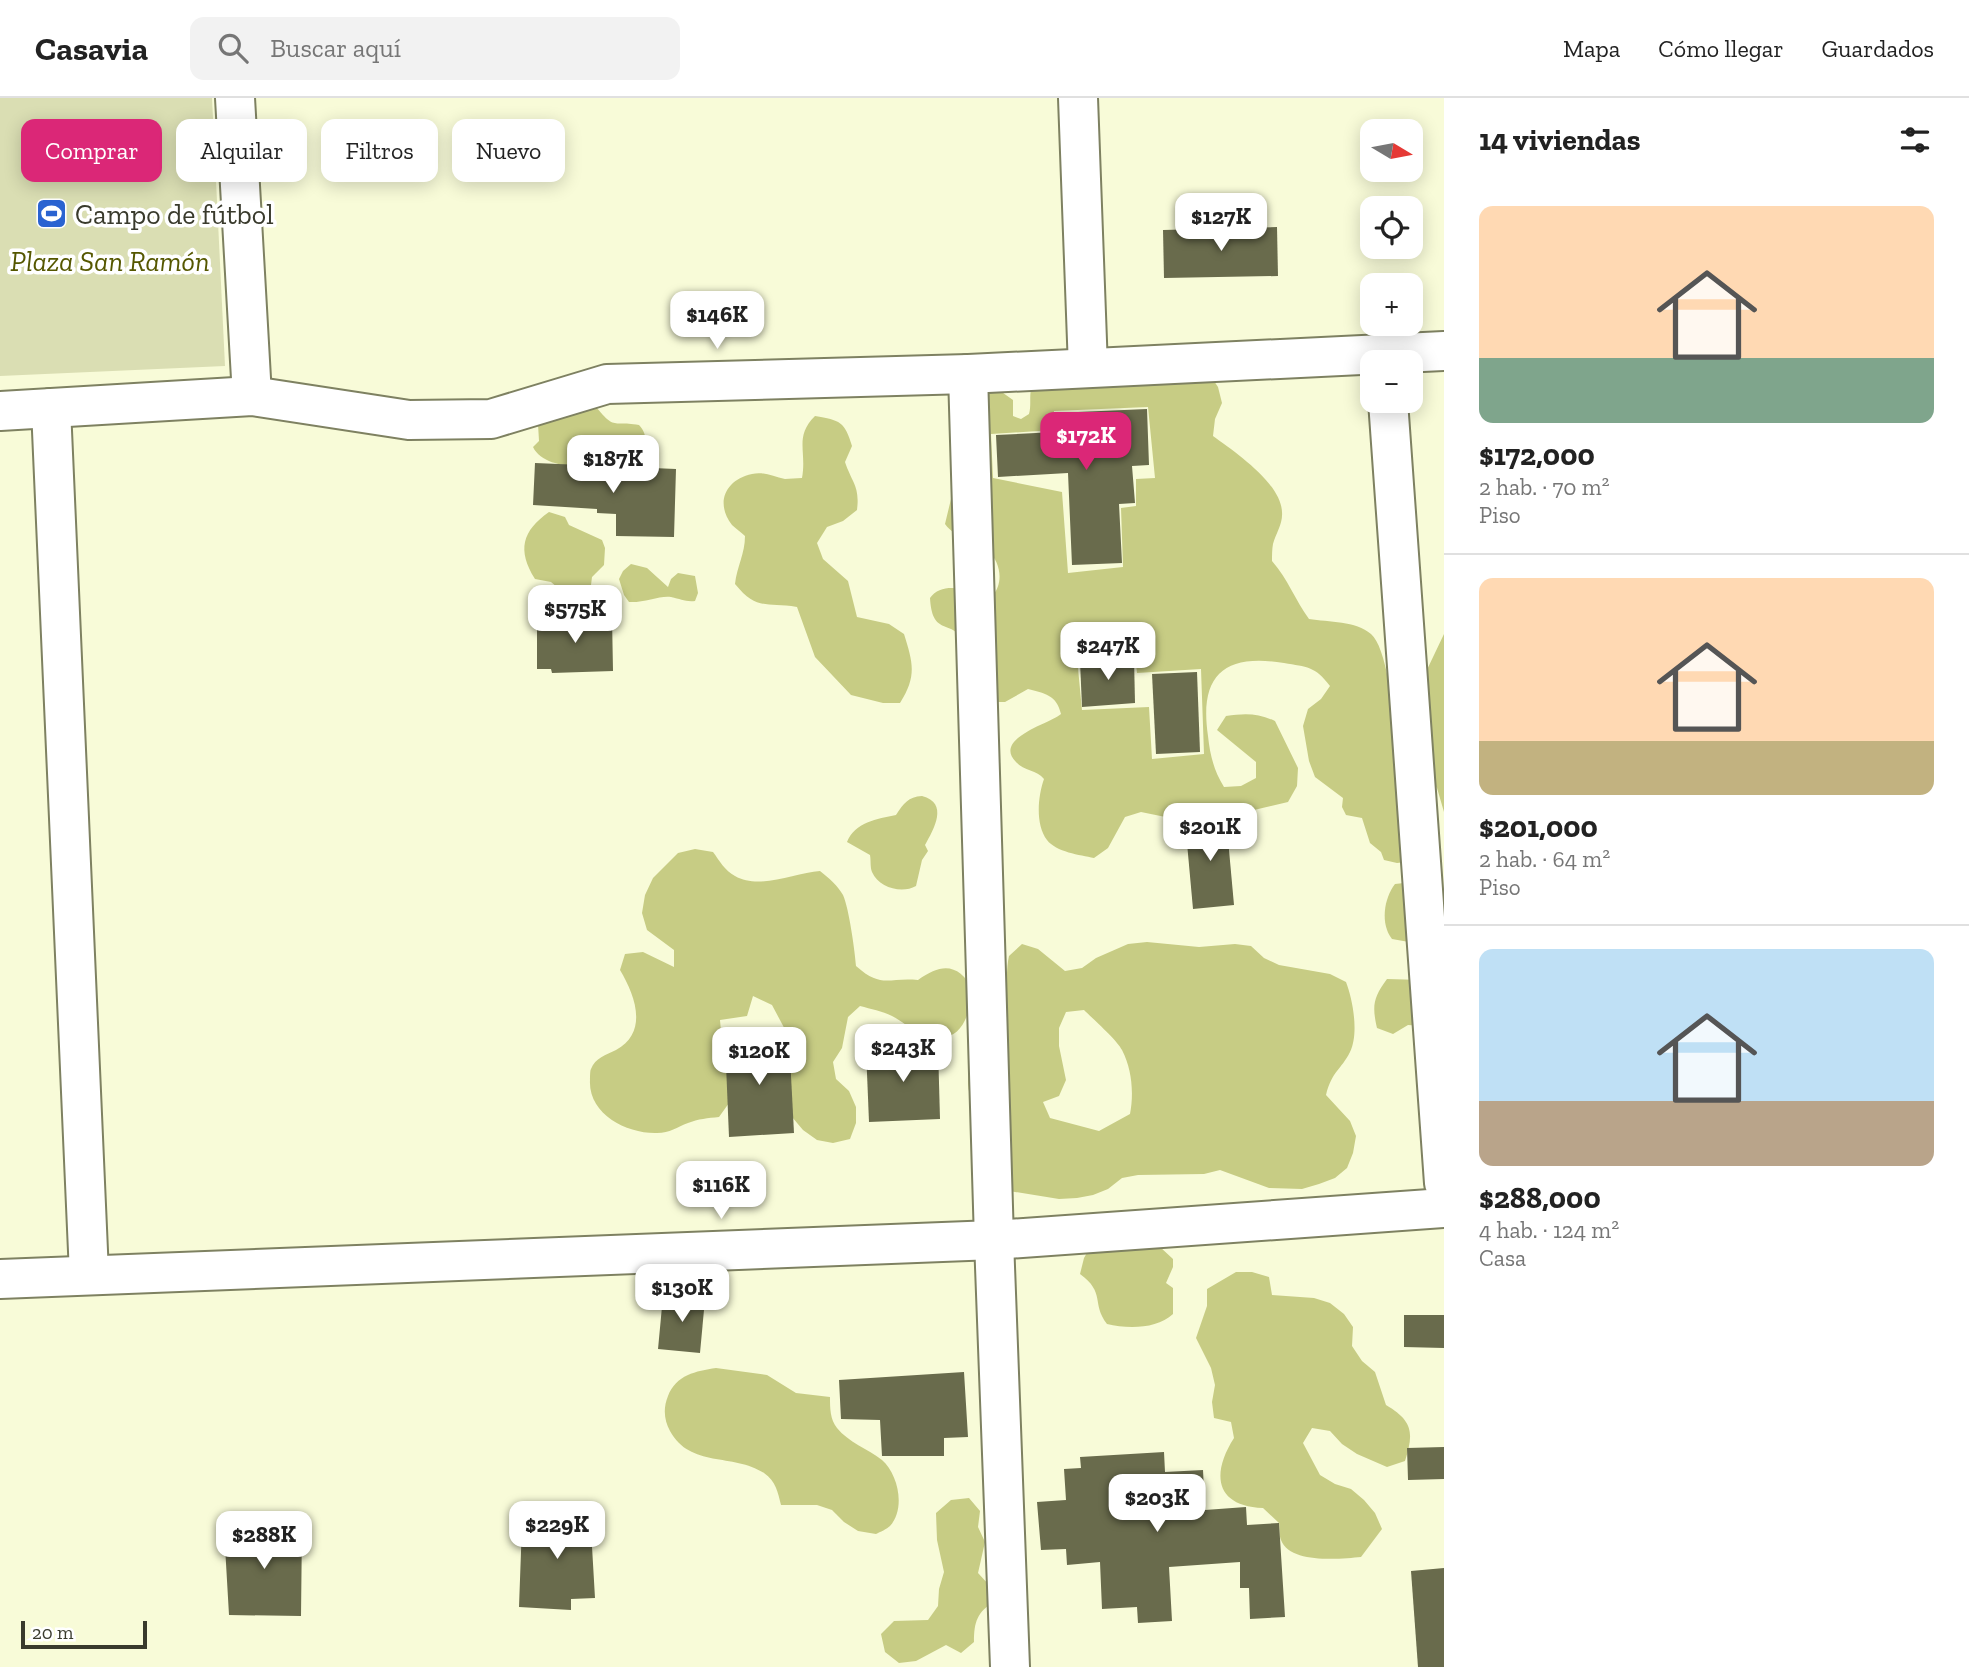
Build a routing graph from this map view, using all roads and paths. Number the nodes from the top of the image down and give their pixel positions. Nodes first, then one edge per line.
1 (235, 98) edge
2 (1078, 98) edge
3 (1444, 351) edge
4 (1423, 353) edge
5 (1360, 359) edge
6 (1088, 368) junction
7 (968, 374) junction
8 (252, 396) junction
9 (51, 408) junction
10 (0, 411) edge
11 (1389, 413) edge
12 (1444, 1183) edge
13 (1444, 1208) edge
14 (994, 1240) junction
15 (89, 1274) junction
16 (0, 1279) edge
17 (1010, 1667) edge

1 - 8 street
2 - 6 street
3 - 4 street
5 - 6 street
6 - 7 street
7 - 8 street
7 - 14 street
8 - 9 street
9 - 10 street
9 - 15 street
11 - 12 street
13 - 14 street
14 - 15 street
14 - 17 street
15 - 16 street

